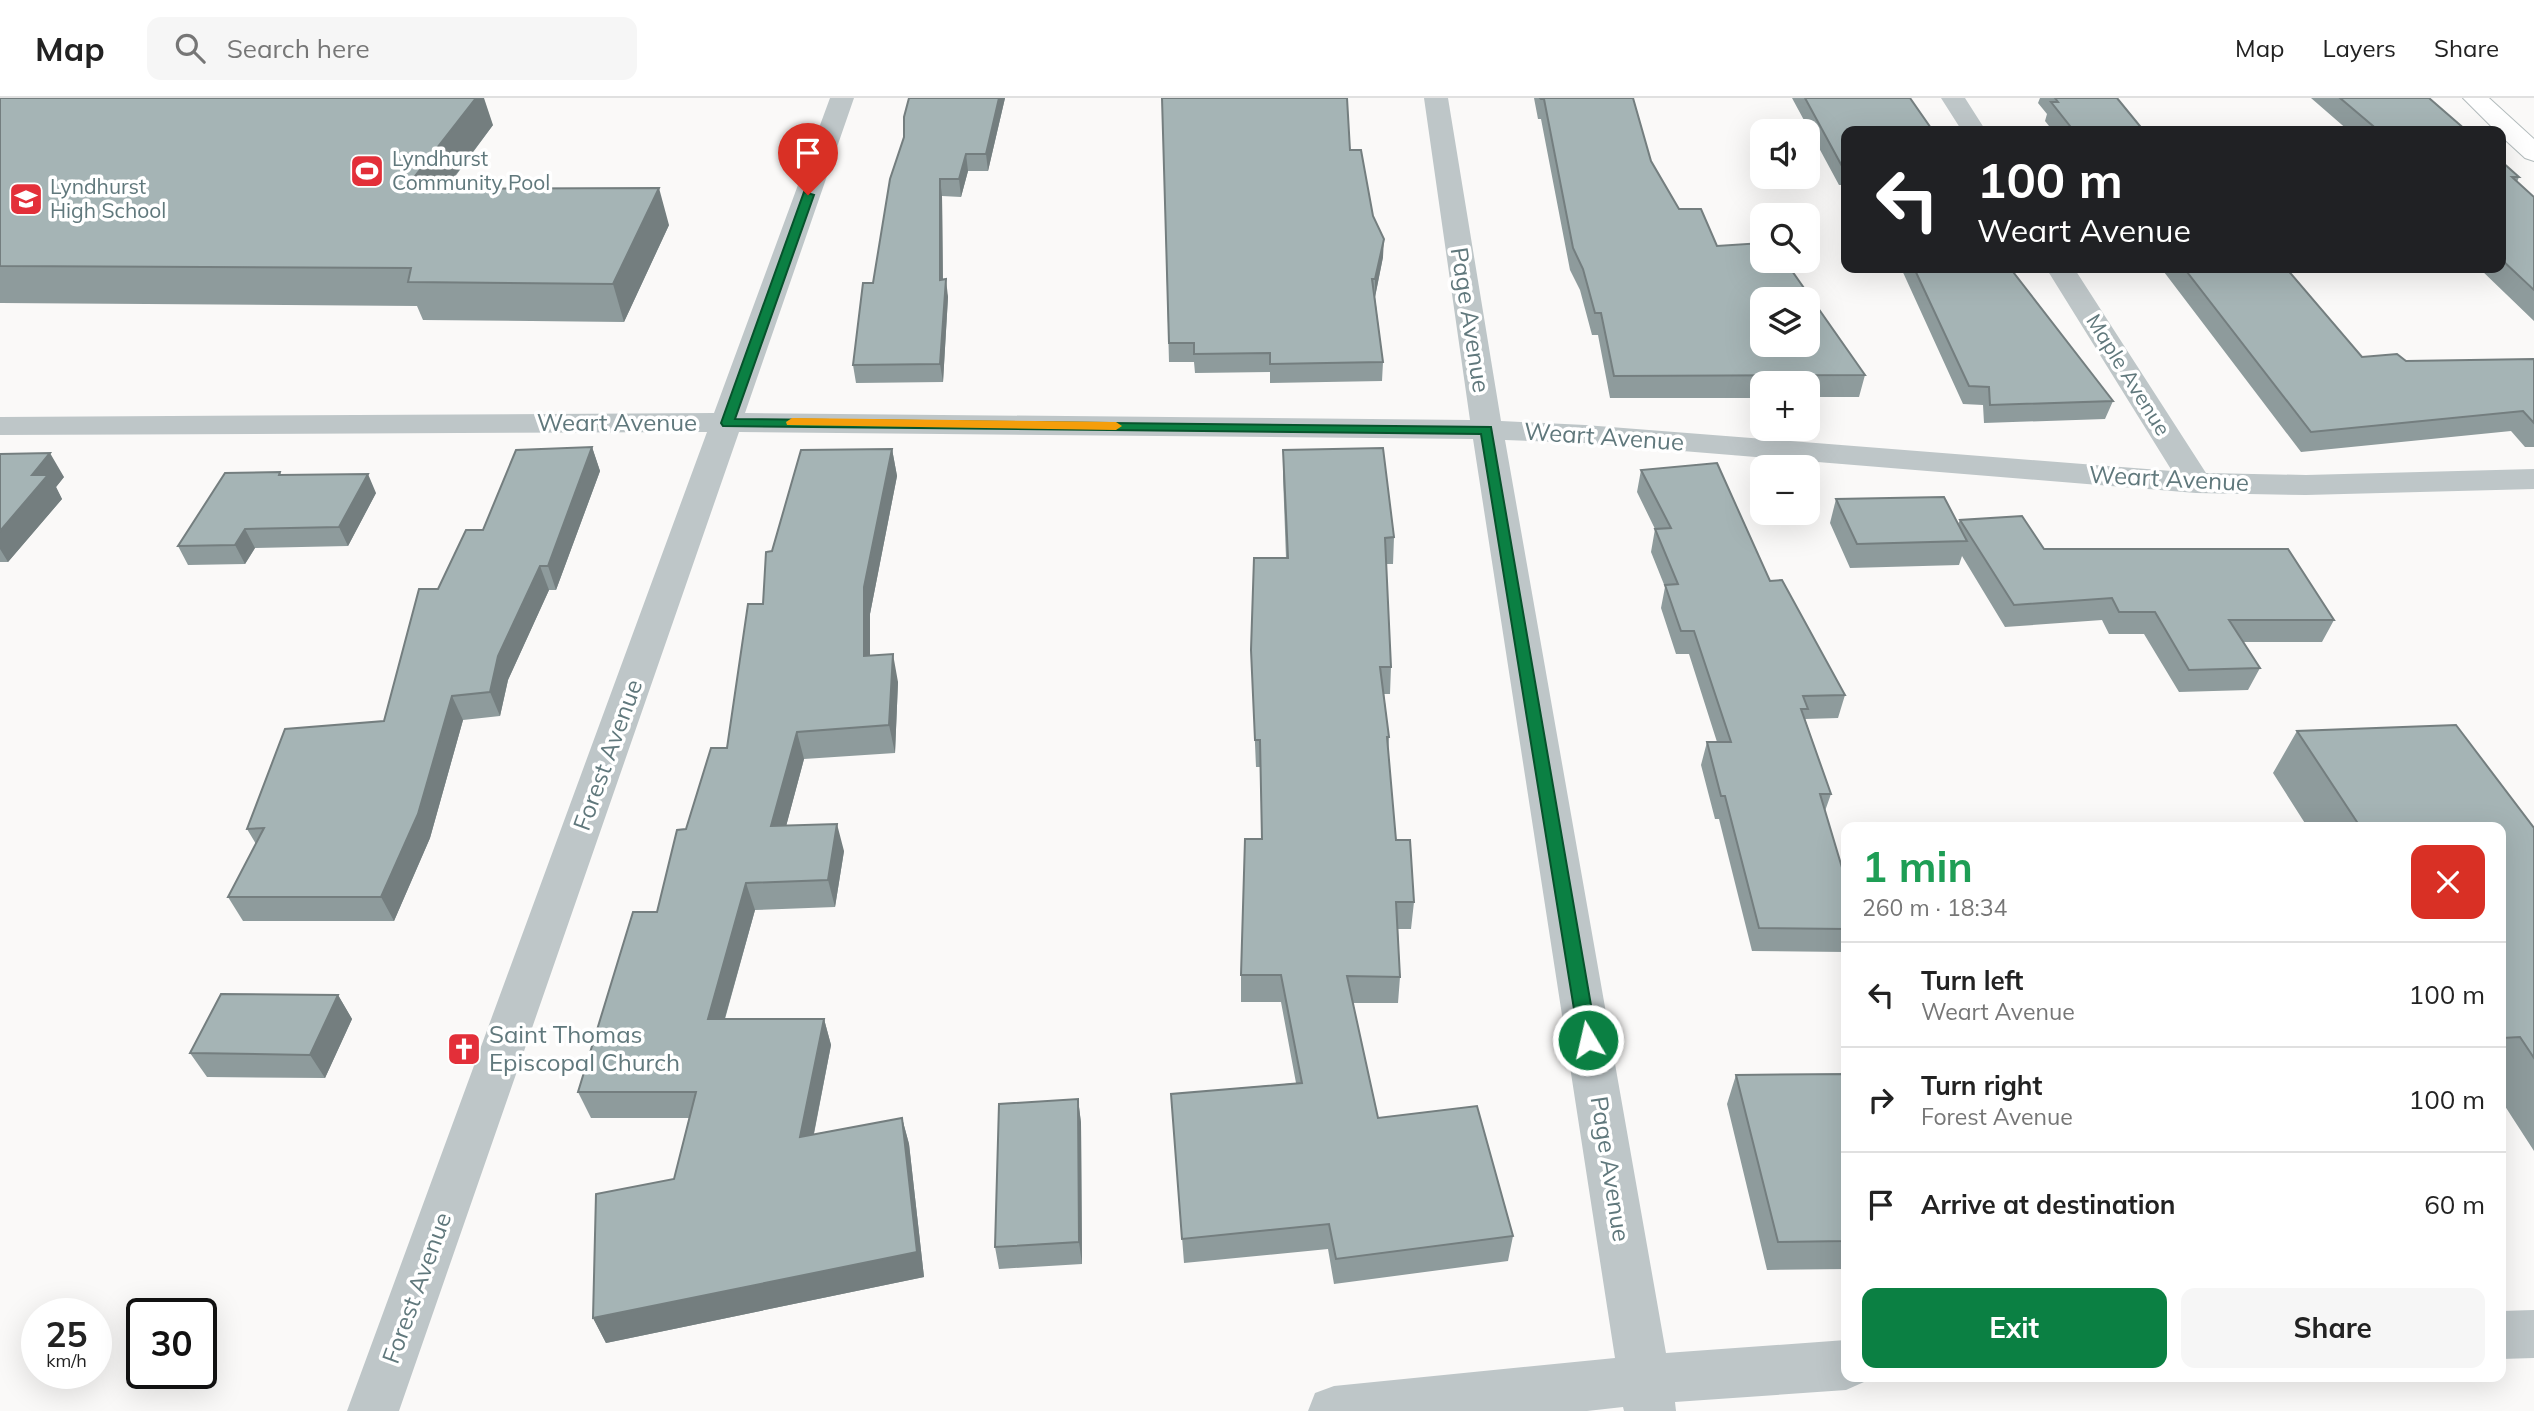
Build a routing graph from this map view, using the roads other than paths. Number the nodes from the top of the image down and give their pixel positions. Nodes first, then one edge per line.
1 (842, 98) edge
2 (1436, 98) edge
3 (1953, 98) edge
4 (2475, 98) edge
5 (1971, 126) edge
6 (2505, 126) edge
7 (2506, 127) edge
8 (2534, 153) edge
9 (2063, 273) edge
10 (727, 423) junction
11 (0, 426) edge
12 (1486, 430) junction
13 (2534, 479) edge
14 (2196, 483) junction
15 (2534, 1334) edge
16 (2506, 1335) edge
17 (1841, 1366) edge
18 (1648, 1396) edge
19 (373, 1411) edge
20 (1334, 1411) edge

1 - 10 street, Forest Avenue
2 - 12 street, Page Avenue
3 - 5 street
4 - 6 main road
7 - 8 main road
9 - 14 street, Maple Avenue
10 - 11 street, Weart Avenue
10 - 12 street, Weart Avenue
10 - 19 street, Forest Avenue
12 - 14 street, Weart Avenue
12 - 18 street, Page Avenue
13 - 14 street, Weart Avenue
15 - 16 street
17 - 18 street
18 - 20 street

